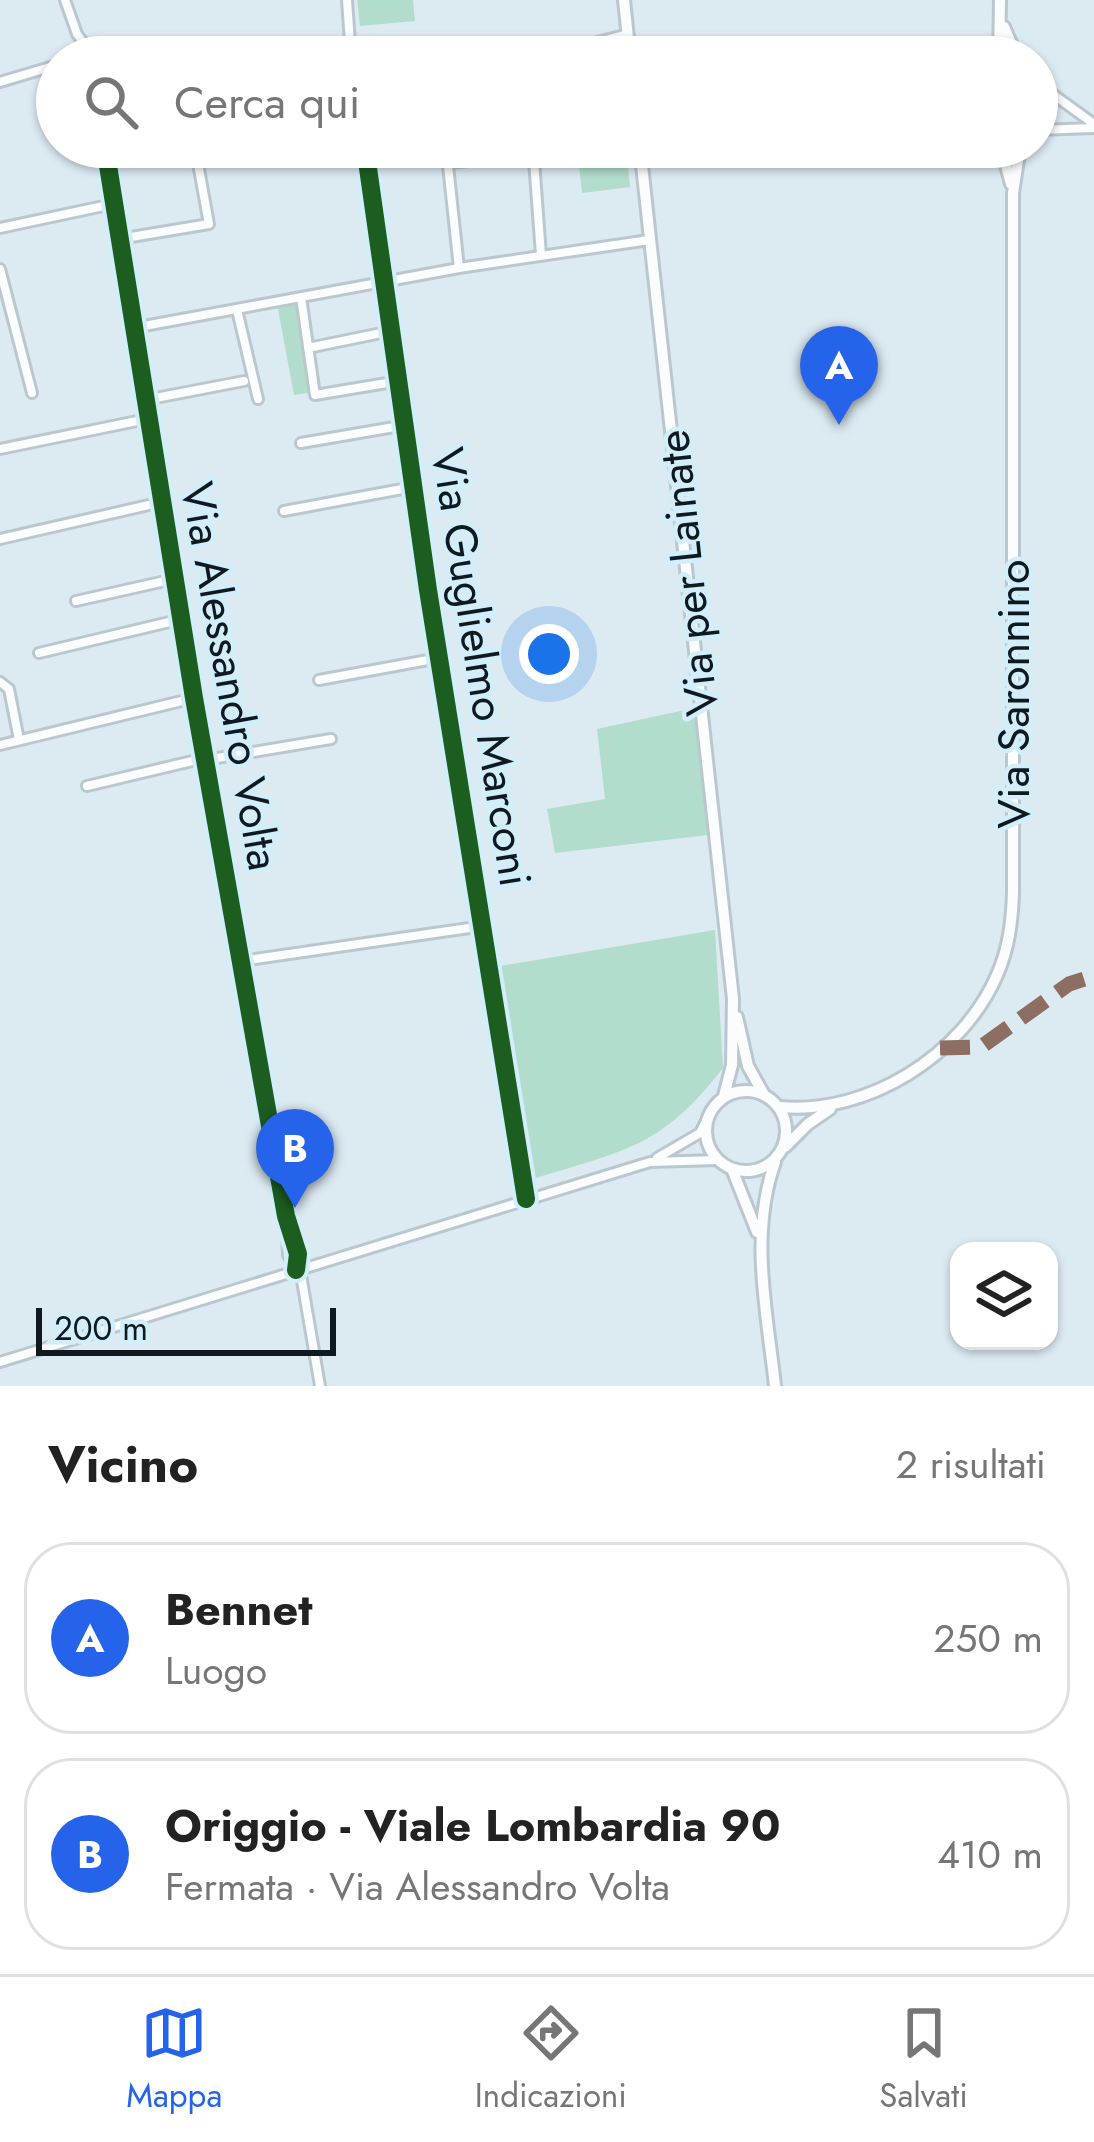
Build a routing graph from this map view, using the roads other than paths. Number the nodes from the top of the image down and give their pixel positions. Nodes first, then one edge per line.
1 (65, 0) edge
2 (347, 0) edge
3 (624, 0) edge
4 (1000, 6) edge
5 (628, 34) joint
6 (78, 36) edge
7 (350, 36) edge
8 (620, 36) edge
9 (999, 36) edge
10 (1007, 36) edge
11 (36, 71) edge
12 (0, 82) edge
13 (1058, 100) edge
14 (1094, 126) edge
15 (1058, 128) edge
16 (108, 168) edge
17 (199, 168) edge
18 (368, 168) edge
19 (449, 168) edge
20 (535, 168) edge
21 (642, 168) edge
22 (1006, 168) edge
23 (1017, 168) edge
24 (1013, 193) junction
25 (113, 205) junction
26 (0, 228) edge
27 (119, 239) junction
28 (650, 240) junction
29 (541, 255) junction
30 (0, 268) edge
31 (459, 268) junction
32 (385, 281) junction
33 (301, 297) junction
34 (237, 310) junction
35 (133, 328) junction
36 (392, 332) junction
37 (308, 348) junction
38 (244, 380) dead end
39 (399, 381) junction
40 (32, 393) dead end
41 (259, 399) dead end
42 (145, 400) junction
43 (147, 418) junction
44 (406, 425) junction
45 (301, 442) dead end
46 (0, 449) edge
47 (413, 487) junction
48 (162, 502) junction
49 (284, 511) dead end
50 (0, 539) edge
51 (175, 579) junction
52 (76, 601) dead end
53 (182, 619) junction
54 (39, 653) dead end
55 (440, 658) junction
56 (319, 680) dead end
57 (0, 682) edge
58 (194, 698) junction
59 (331, 739) dead end
60 (19, 740) junction
61 (0, 745) edge
62 (205, 759) junction
63 (87, 786) dead end
64 (483, 926) junction
65 (241, 961) junction
66 (733, 999) junction
67 (763, 1093) junction
68 (724, 1096) junction
69 (780, 1107) junction
70 (833, 1107) junction
71 (710, 1113) junction
72 (779, 1154) junction
73 (718, 1160) junction
74 (650, 1162) junction
75 (732, 1169) junction
76 (526, 1198) junction
77 (758, 1235) junction
78 (298, 1269) junction
79 (0, 1362) edge
80 (320, 1386) edge
81 (775, 1386) edge

1 - 6 street
2 - 7 street
3 - 5 main road
4 - 9 main road
4 - 10 main road
5 - 8 street
11 - 12 street
13 - 14 street
14 - 15 street
16 - 25 street, Via Alessandro Volta
17 - 27 street
18 - 32 street, Via Guglielmo Marconi
19 - 31 street
20 - 29 street
21 - 28 main road, Via per Lainate
22 - 24 main road, Via Saronnino
23 - 24 main road, Via Saronnino
24 - 70 main road, Via Saronnino
25 - 26 street
25 - 27 street, Via Alessandro Volta
27 - 35 street, Via Alessandro Volta
28 - 29 street
28 - 66 main road, Via per Lainate
29 - 31 street
30 - 40 street
31 - 32 street
32 - 33 street
32 - 36 street, Via Guglielmo Marconi
33 - 34 street
33 - 37 street
34 - 35 street
34 - 41 street
35 - 42 street, Via Alessandro Volta
36 - 37 street
36 - 39 street, Via Guglielmo Marconi
37 - 39 street
38 - 42 street
39 - 44 street, Via Guglielmo Marconi
42 - 43 street, Via Alessandro Volta
43 - 46 street
43 - 48 street, Via Alessandro Volta
44 - 45 street
44 - 47 street, Via Guglielmo Marconi
47 - 49 street
47 - 55 street, Via Guglielmo Marconi
48 - 50 street
48 - 51 street, Via Alessandro Volta
51 - 52 street
51 - 53 street, Via Alessandro Volta
53 - 54 street
53 - 58 street, Via Alessandro Volta
55 - 56 street
55 - 64 street, Via Guglielmo Marconi
57 - 60 street
58 - 60 street
58 - 62 street, Via Alessandro Volta
59 - 62 street
60 - 61 street
62 - 63 street
62 - 65 street, Via Alessandro Volta
64 - 65 street
64 - 76 street, Via Guglielmo Marconi
65 - 78 street, Via Alessandro Volta
66 - 67 main road, Via per Lainate
66 - 68 main road, Via per Lainate
67 - 68 main road
67 - 69 main road
68 - 71 main road
69 - 70 main road, Via Saronnino
69 - 72 main road
70 - 72 main road, Via Saronnino
71 - 73 main road
71 - 74 street
72 - 75 main road
72 - 77 main road
73 - 74 street
73 - 75 main road
74 - 76 street
75 - 77 main road
76 - 78 street
77 - 81 main road
78 - 79 street
78 - 80 street, Via Alessandro Volta

